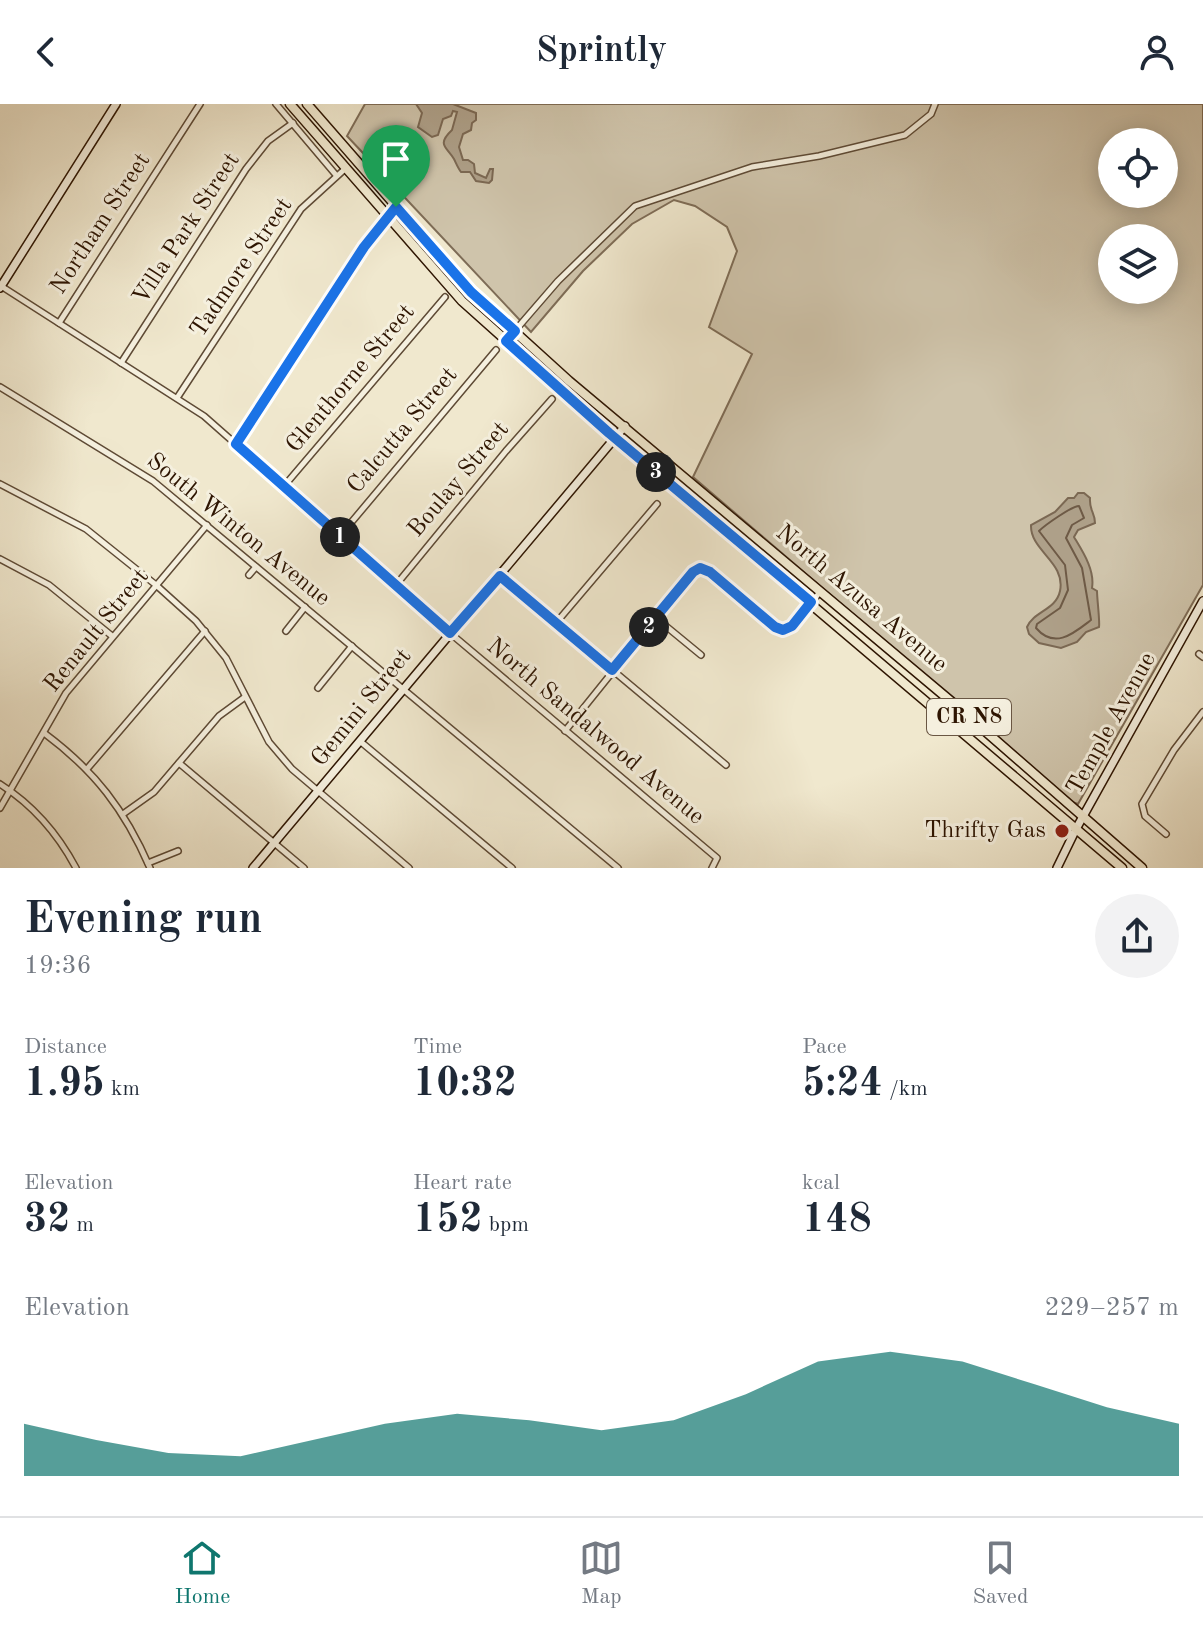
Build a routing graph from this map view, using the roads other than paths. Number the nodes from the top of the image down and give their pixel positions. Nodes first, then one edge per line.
1 (116, 104) edge
2 (200, 104) edge
3 (276, 104) edge
4 (290, 104) edge
5 (307, 104) edge
6 (935, 104) edge
7 (293, 123) junction
8 (346, 168) junction
9 (336, 175) junction
10 (396, 207) junction
11 (387, 217) junction
12 (0, 287) edge
13 (445, 297) dead end
14 (59, 323) junction
15 (515, 331) junction
16 (506, 341) junction
17 (496, 350) dead end
18 (121, 363) junction
19 (0, 387) edge
20 (177, 398) junction
21 (552, 399) dead end
22 (625, 426) junction
23 (615, 438) junction
24 (236, 444) junction
25 (653, 470) junction
26 (684, 476) junction
27 (0, 484) edge
28 (285, 485) junction
29 (657, 504) dead end
30 (207, 525) junction
31 (339, 537) junction
32 (0, 559) edge
33 (256, 567) junction
34 (249, 575) dead end
35 (500, 576) junction
36 (156, 585) junction
37 (396, 586) junction
38 (820, 591) junction
39 (1203, 601) edge
40 (811, 602) junction
41 (305, 607) junction
42 (656, 618) junction
43 (556, 623) junction
44 (205, 631) junction
45 (286, 631) dead end
46 (450, 633) junction
47 (112, 636) junction
48 (352, 646) junction
49 (701, 655) dead end
50 (612, 670) junction
51 (318, 688) dead end
52 (404, 689) junction
53 (245, 697) junction
54 (1203, 712) edge
55 (565, 731) junction
56 (44, 733) junction
57 (361, 742) junction
58 (179, 763) junction
59 (726, 765) dead end
60 (87, 769) junction
61 (0, 784) edge
62 (12, 791) junction
63 (319, 792) junction
64 (0, 808) edge
65 (123, 814) junction
66 (1082, 818) junction
67 (1076, 829) junction
68 (1166, 834) dead end
69 (275, 843) junction
70 (178, 851) dead end
71 (149, 866) edge
72 (76, 868) edge
73 (253, 868) edge
74 (304, 868) edge
75 (409, 868) edge
76 (512, 868) edge
77 (618, 868) edge
78 (712, 868) edge
79 (1057, 868) edge
80 (1122, 868) edge
81 (1142, 868) edge

1 - 12 street
2 - 14 street, Northam Street
3 - 7 street
4 - 8 main road, CR N8
5 - 10 main road, CR N8
6 - 15 street
7 - 9 street
7 - 18 street, Villa Park Street
8 - 9 street, Tadmore Street
8 - 11 main road, CR N8
9 - 20 street, Tadmore Street
10 - 11 street
10 - 15 main road, CR N8
11 - 16 main road, CR N8
11 - 24 street
12 - 14 street, North Sandalwood Avenue
13 - 28 street, Glenthorne Street
14 - 18 street, North Sandalwood Avenue
15 - 16 street
15 - 22 main road, CR N8
16 - 23 main road, CR N8
17 - 31 street, Calcutta Street
18 - 20 street, North Sandalwood Avenue
19 - 30 street, South Winton Avenue
20 - 24 street, North Sandalwood Avenue
21 - 37 street, Boulay Street
22 - 23 street, Gemini Street
22 - 26 main road, North Azusa Avenue / CR N8
23 - 25 main road, North Azusa Avenue / CR N8
23 - 35 street, Gemini Street
24 - 28 street, North Sandalwood Avenue
25 - 26 main road
25 - 40 main road, North Azusa Avenue / CR N8
26 - 38 main road, North Azusa Avenue / CR N8
27 - 36 street
28 - 31 street, North Sandalwood Avenue
29 - 43 street
30 - 33 street, South Winton Avenue
30 - 36 street, Renault Street
31 - 37 street, North Sandalwood Avenue
32 - 47 street
33 - 34 street
33 - 41 street, South Winton Avenue
35 - 43 street
35 - 46 street, Gemini Street
36 - 44 street
36 - 47 street, Renault Street
37 - 46 street, North Sandalwood Avenue
38 - 40 street
38 - 66 main road, North Azusa Avenue / CR N8
39 - 66 street, Temple Avenue
40 - 42 street
40 - 67 main road, North Azusa Avenue / CR N8
41 - 45 street
41 - 48 street, South Winton Avenue
42 - 49 street
42 - 50 street
43 - 50 street
44 - 53 street
44 - 60 street
46 - 52 street, Gemini Street
46 - 55 street, North Sandalwood Avenue
47 - 56 street, Renault Street
48 - 51 street
48 - 52 street, South Winton Avenue
50 - 55 street
50 - 59 street
52 - 57 street, Gemini Street
52 - 77 street, South Winton Avenue
53 - 58 street
53 - 63 street
54 - 68 street
55 - 78 street, North Sandalwood Avenue
56 - 60 street
56 - 62 street, Renault Street
57 - 63 street, Gemini Street
57 - 76 street
58 - 65 street
58 - 69 street
60 - 65 street
61 - 62 street
62 - 64 street, Renault Street
62 - 72 street
63 - 69 street, Gemini Street
63 - 75 street
65 - 71 street
66 - 67 street, Temple Avenue
66 - 81 main road, North Azusa Avenue / CR N8
67 - 79 street, Temple Avenue
67 - 80 main road, North Azusa Avenue / CR N8
69 - 73 street, Gemini Street
69 - 74 street
70 - 71 street

